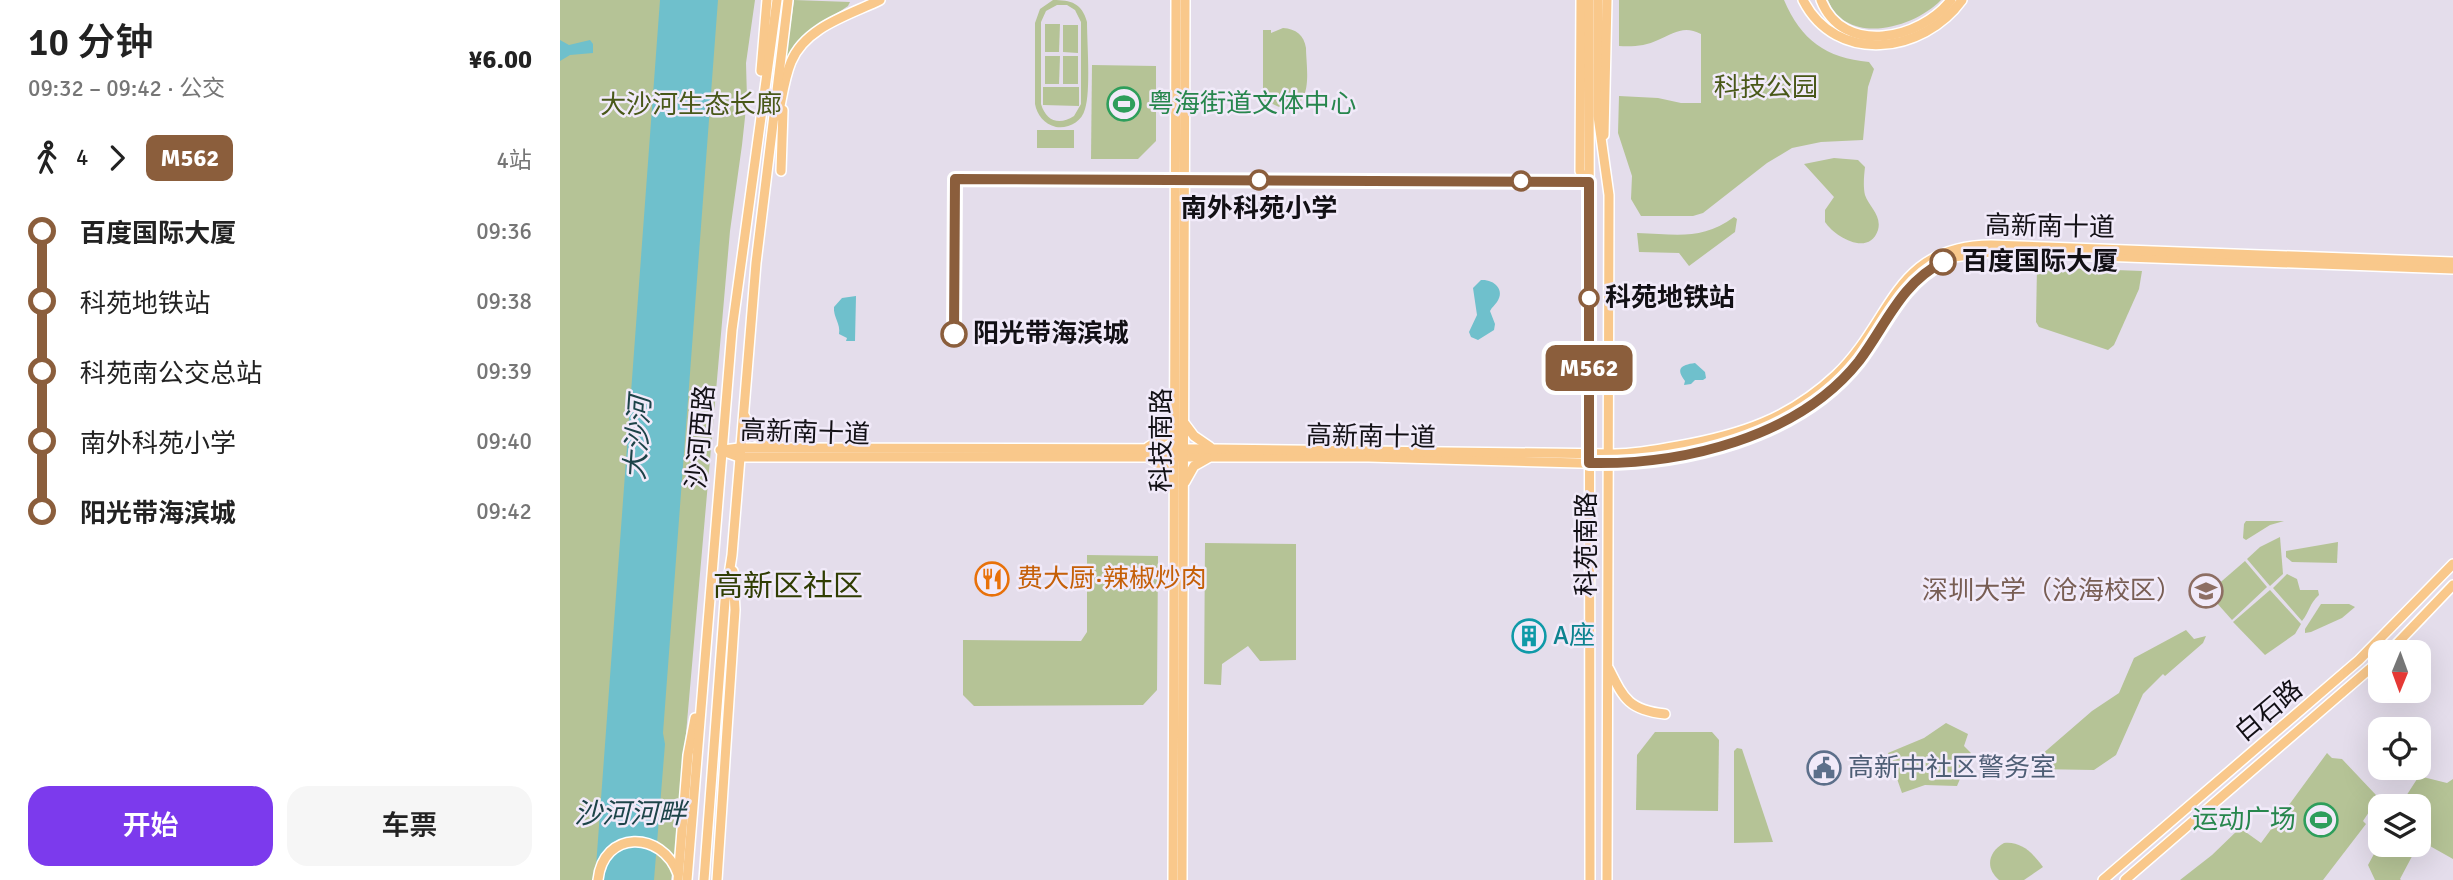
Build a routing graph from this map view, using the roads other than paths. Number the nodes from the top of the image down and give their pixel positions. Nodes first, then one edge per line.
1 (788, 0) edge
2 (880, 0) edge
3 (1176, 0) edge
4 (1185, 0) edge
5 (1581, 0) edge
6 (1589, 0) edge
7 (1598, 0) edge
8 (1607, 0) edge
9 (1803, 0) edge
10 (1821, 0) edge
11 (1951, 0) edge
12 (1962, 0) edge
13 (771, 4) edge
14 (1871, 40) junction
15 (1594, 48) junction
16 (786, 81) junction
17 (1603, 151) junction
18 (769, 159) junction
19 (781, 171) dead end
20 (1589, 182) junction
21 (2453, 261) edge
22 (2453, 269) edge
23 (743, 406) junction
24 (1179, 420) junction
25 (779, 449) junction
26 (720, 450) junction
27 (739, 452) junction
28 (1143, 453) junction
29 (1179, 453) junction
30 (1214, 453) junction
31 (1589, 458) junction
32 (1608, 459) junction
33 (1179, 487) junction
34 (732, 555) junction
35 (2453, 564) edge
36 (2453, 585) edge
37 (2400, 640) edge
38 (1607, 666) junction
39 (2368, 670) edge
40 (1665, 714) dead end
41 (681, 878) edge
42 (598, 880) edge
43 (704, 880) edge
44 (714, 880) edge
45 (1173, 880) edge
46 (1182, 880) edge
47 (1590, 880) edge
48 (1607, 880) edge
49 (2102, 880) edge
50 (2125, 880) edge

1 - 18 main road, 沙河西路
2 - 16 main road
3 - 24 main road, 科技南路
4 - 24 main road, 科技南路
5 - 20 main road
6 - 15 main road, 科苑南路
7 - 15 main road, 科苑南路
8 - 17 main road
9 - 14 main road
10 - 14 main road
11 - 14 main road
12 - 14 main road
13 - 26 main road, 沙河西路
15 - 17 main road, 科苑南路
15 - 20 main road, 科苑南路
16 - 18 main road
16 - 19 main road
17 - 32 main road, 科苑南路
18 - 23 main road, 沙河西路
20 - 31 main road, 科苑南路
21 - 32 main road, 高新南十道
22 - 32 main road, 高新南十道
23 - 25 main road
23 - 27 main road, 沙河西路
24 - 28 main road
24 - 29 main road, 科技南路
24 - 30 main road
25 - 27 main road, 高新南十道
25 - 28 main road, 高新南十道
26 - 27 main road, 高新南十道
26 - 41 main road, 沙河西路
27 - 28 main road, 高新南十道
27 - 34 main road, 沙河西路
28 - 29 main road, 高新南十道
28 - 33 main road
29 - 30 main road, 高新南十道
29 - 33 main road, 科技南路
30 - 31 main road, 高新南十道
30 - 33 main road
31 - 32 main road, 高新南十道
31 - 47 main road, 科苑南路
32 - 38 main road, 科苑南路
33 - 45 main road, 科技南路
33 - 46 main road, 科技南路
34 - 43 main road, 沙河西路
34 - 44 main road
35 - 49 main road, 白石路
36 - 37 main road
38 - 40 main road
38 - 48 main road, 科苑南路
39 - 50 main road, 白石路
41 - 42 main road

